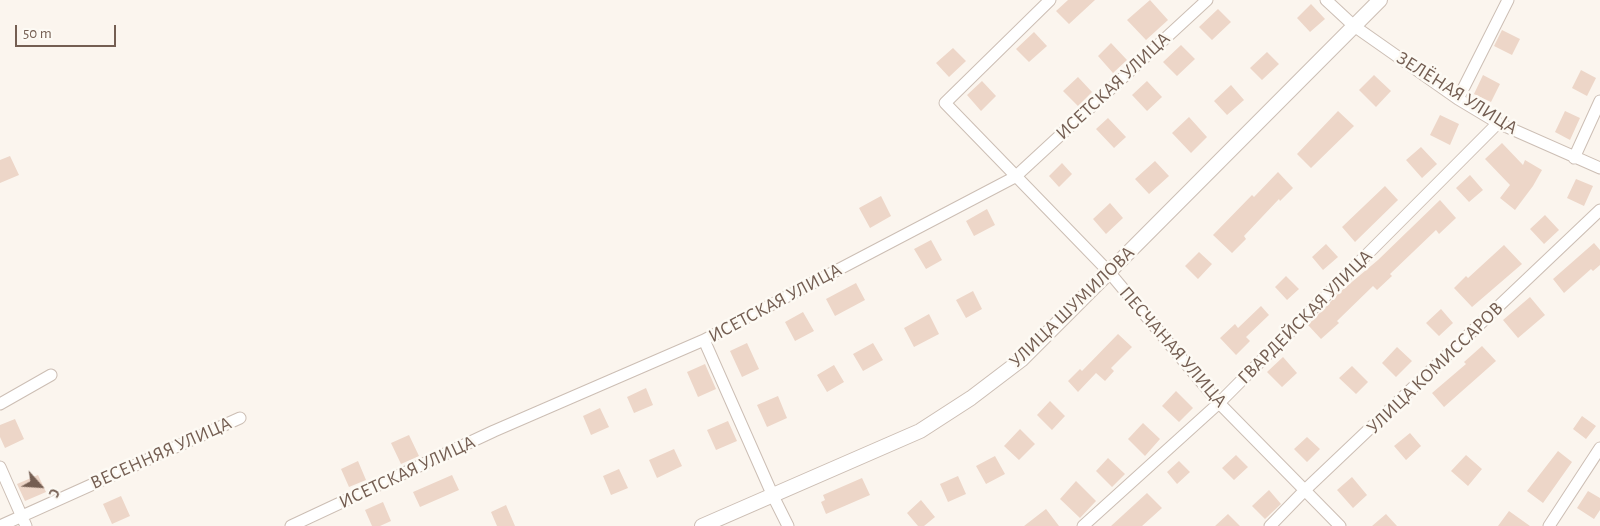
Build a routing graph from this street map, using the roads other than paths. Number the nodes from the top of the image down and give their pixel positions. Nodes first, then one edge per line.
1 (1050, 0) edge
2 (1207, 0) edge
3 (1326, 0) edge
4 (1380, 0) edge
5 (1508, 0) edge
6 (1354, 26) junction
7 (1458, 99) junction
8 (1600, 101) edge
9 (1498, 123) junction
10 (1574, 158) junction
11 (1600, 168) edge
12 (1016, 177) junction
13 (1600, 210) edge
14 (1110, 272) junction
15 (704, 340) junction
16 (51, 375) dead end
17 (1219, 403) junction
18 (0, 404) edge
19 (240, 418) dead end
20 (1600, 448) edge
21 (0, 467) edge
22 (1305, 490) junction
23 (773, 496) junction
24 (24, 521) edge
25 (0, 526) edge
26 (291, 526) edge
27 (702, 526) edge
28 (788, 526) edge
29 (1083, 526) edge
30 (1270, 526) edge
31 (1340, 526) edge
32 (1549, 526) edge

1 - 12 street, ПЕСЧАНАЯ УЛИЦА
2 - 12 street, ИСЕТСКАЯ УЛИЦА
3 - 6 street, ЗЕЛЁНАЯ УЛИЦА
4 - 6 street, УЛИЦА ШУМИЛОВА
5 - 7 street
6 - 7 street, ЗЕЛЁНАЯ УЛИЦА
6 - 14 street, УЛИЦА ШУМИЛОВА
7 - 9 street, ЗЕЛЁНАЯ УЛИЦА
8 - 10 street
9 - 10 street, ЗЕЛЁНАЯ УЛИЦА
9 - 17 street, ГВАРДЕЙСКАЯ УЛИЦА
10 - 11 street, ЗЕЛЁНАЯ УЛИЦА
12 - 14 street, ПЕСЧАНАЯ УЛИЦА
12 - 15 street, ИСЕТСКАЯ УЛИЦА
13 - 22 street, УЛИЦА КОМИССАРОВ
14 - 17 street, ПЕСЧАНАЯ УЛИЦА
14 - 23 street, УЛИЦА ШУМИЛОВА
15 - 23 street
15 - 26 street, ИСЕТСКАЯ УЛИЦА
16 - 18 street
17 - 22 street, ПЕСЧАНАЯ УЛИЦА
17 - 29 street, ГВАРДЕЙСКАЯ УЛИЦА
19 - 24 street, ВЕСЕННЯЯ УЛИЦА
20 - 32 street
21 - 24 street
22 - 30 street, УЛИЦА КОМИССАРОВ
22 - 31 street, ПЕСЧАНАЯ УЛИЦА
23 - 27 street, УЛИЦА ШУМИЛОВА
23 - 28 street
24 - 25 street, ВЕСЕННЯЯ УЛИЦА

